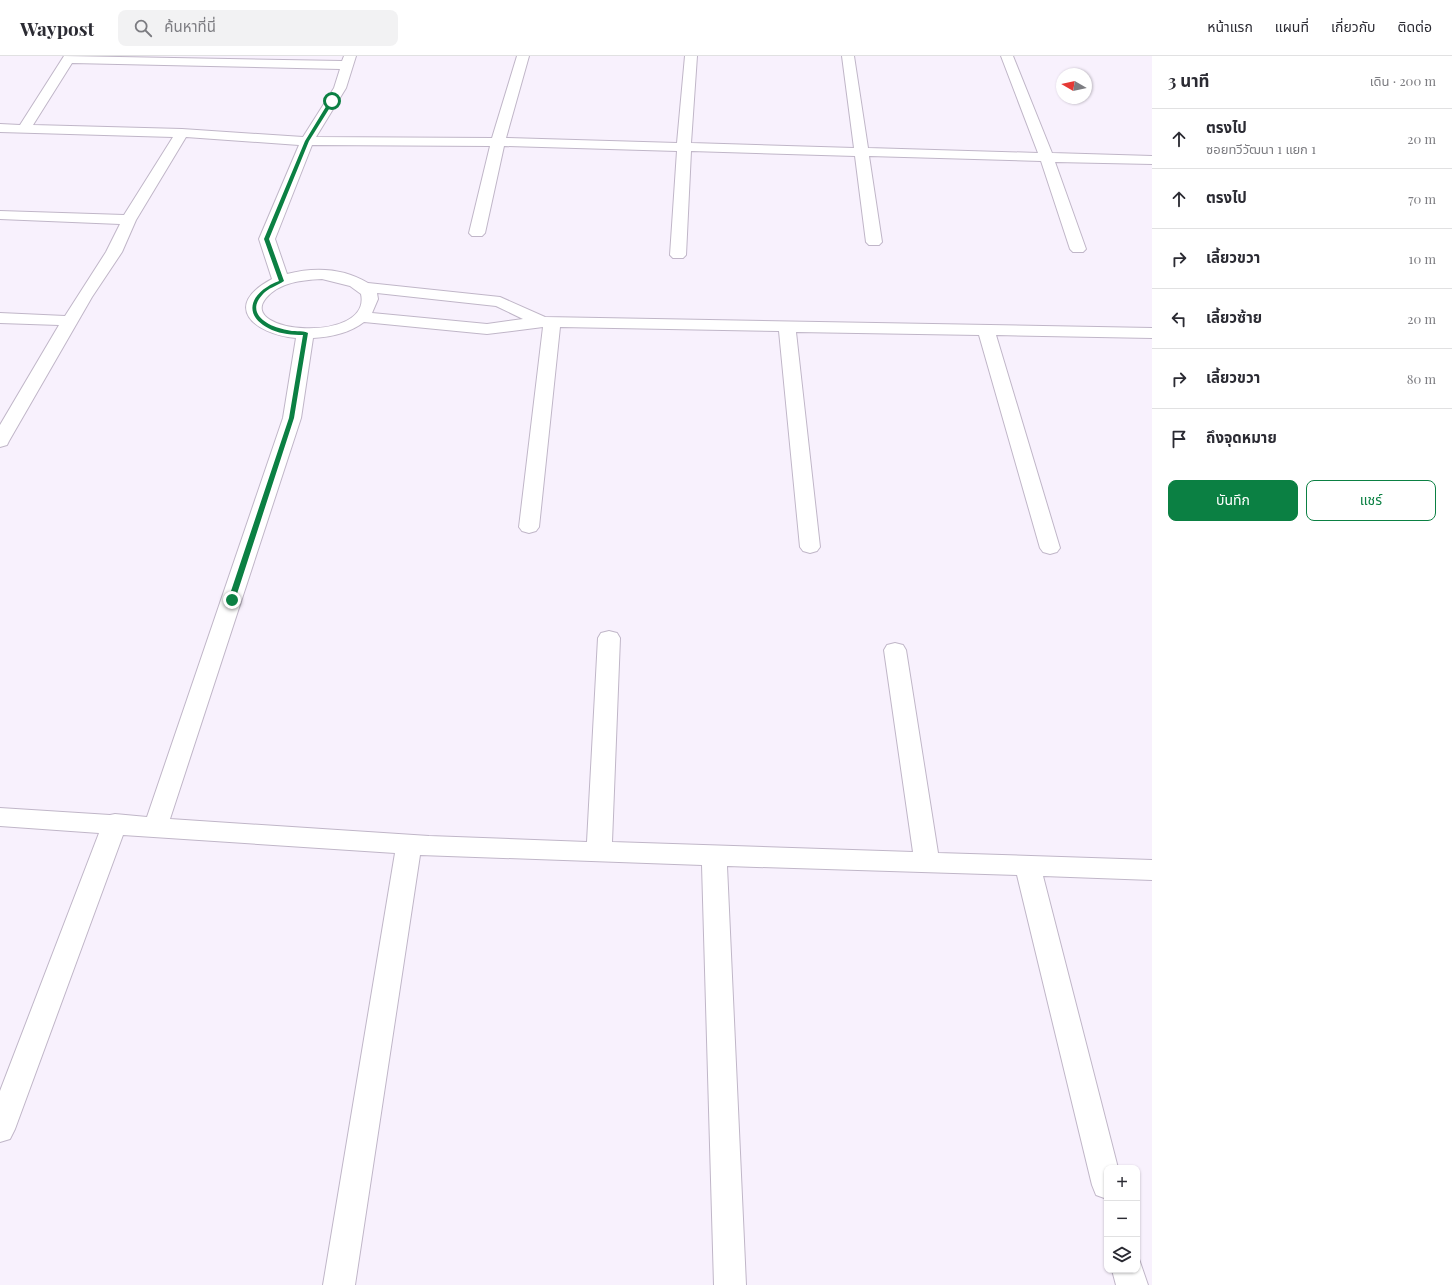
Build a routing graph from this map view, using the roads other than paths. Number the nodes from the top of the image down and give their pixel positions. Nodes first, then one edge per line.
1 (523, 56) edge
2 (691, 56) edge
3 (848, 56) edge
4 (1007, 56) edge
5 (69, 58) edge
6 (349, 61) edge
7 (0, 128) edge
8 (24, 129) junction
9 (182, 133) junction
10 (307, 141) junction
11 (498, 142) junction
12 (684, 147) junction
13 (860, 151) junction
14 (1046, 157) junction
15 (1152, 160) edge
16 (0, 215) edge
17 (129, 220) junction
18 (477, 233) dead end
19 (874, 242) dead end
20 (1078, 249) dead end
21 (678, 255) dead end
22 (281, 281) junction
23 (364, 287) junction
24 (360, 317) junction
25 (0, 318) edge
26 (70, 321) junction
27 (547, 322) junction
28 (787, 326) junction
29 (986, 330) junction
30 (305, 333) junction
31 (1152, 333) edge
32 (0, 441) edge
33 (529, 527) dead end
34 (810, 547) dead end
35 (1050, 548) dead end
36 (609, 638) dead end
37 (895, 650) dead end
38 (0, 816) edge
39 (115, 823) junction
40 (156, 826) junction
41 (409, 844) junction
42 (598, 851) junction
43 (714, 856) junction
44 (927, 863) junction
45 (1028, 867) junction
46 (1152, 870) edge
47 (0, 1129) edge
48 (1104, 1173) edge
49 (1129, 1273) edge
50 (339, 1285) edge
51 (730, 1285) edge
52 (1132, 1285) edge

1 - 11 street
2 - 12 street
3 - 13 street
4 - 14 street
5 - 6 street
5 - 8 street
6 - 10 street
7 - 8 street
8 - 9 street
9 - 10 street
9 - 17 street
10 - 11 street
10 - 22 street
11 - 12 street
11 - 18 street
12 - 13 street
12 - 21 street
13 - 14 street
13 - 19 street
14 - 15 street
14 - 20 street
16 - 17 street
17 - 26 street
22 - 23 street
22 - 30 street
23 - 24 street
23 - 27 street
24 - 27 street
24 - 30 street
25 - 26 street
26 - 32 street
27 - 28 street
27 - 33 street
28 - 29 street
28 - 34 street
29 - 31 street
29 - 35 street
30 - 40 street
36 - 42 street
37 - 44 street
38 - 39 street
39 - 40 street
39 - 47 street
40 - 41 street
41 - 42 street
41 - 50 street
42 - 43 street
43 - 44 street
43 - 51 street
44 - 45 street
45 - 46 street
45 - 48 street
49 - 52 street

